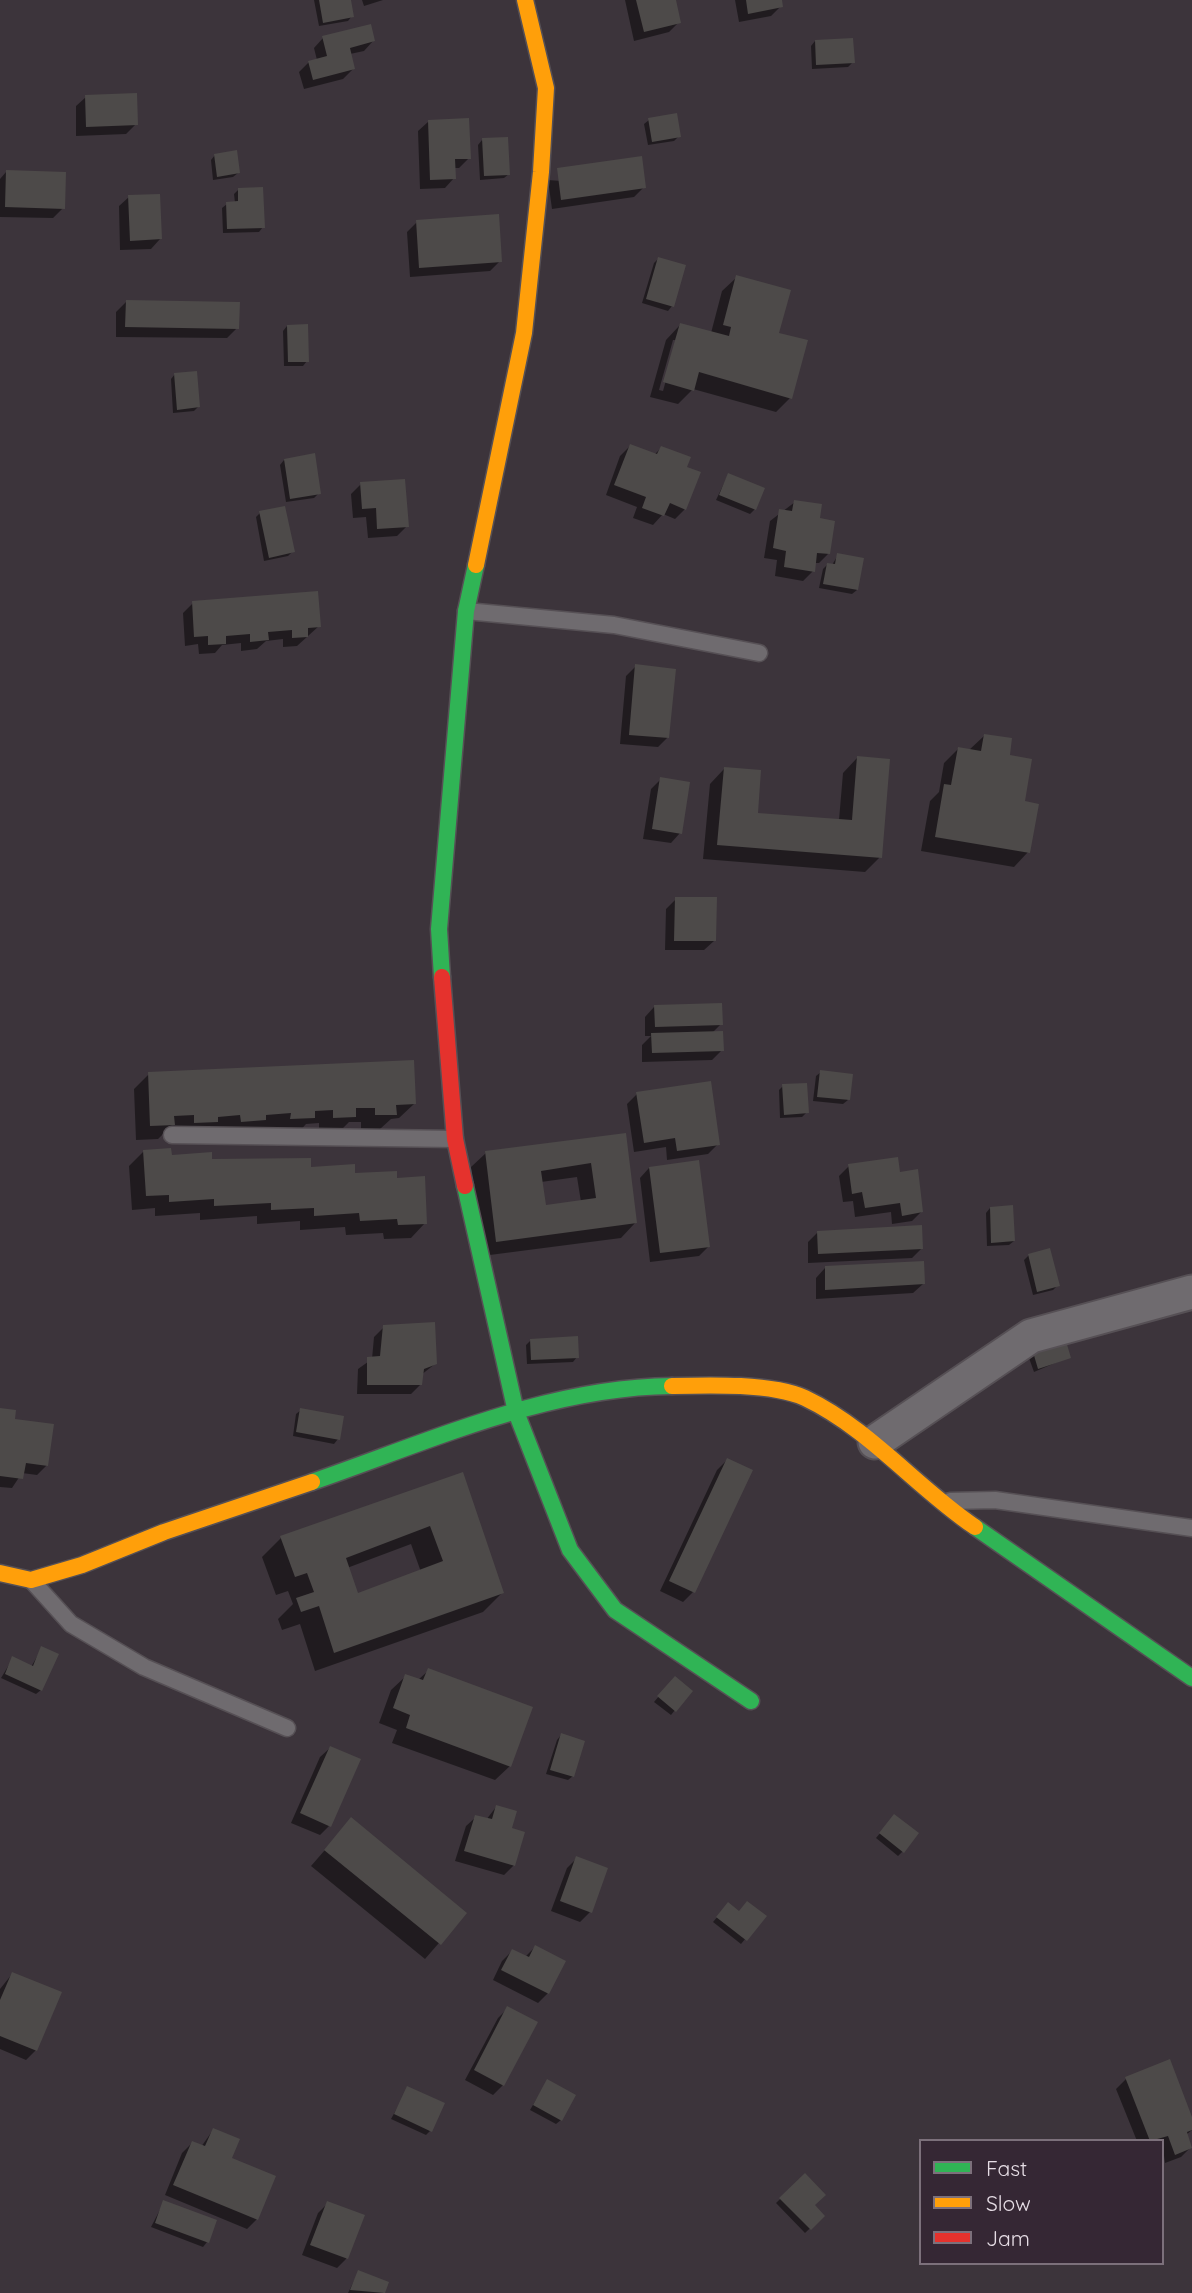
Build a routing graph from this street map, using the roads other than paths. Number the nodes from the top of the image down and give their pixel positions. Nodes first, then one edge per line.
1 (525, 0) edge
2 (466, 611) junction
3 (759, 653) dead end
4 (172, 1135) dead end
5 (455, 1139) junction
6 (1192, 1292) edge
7 (516, 1412) junction
8 (875, 1442) junction
9 (937, 1501) junction
10 (1192, 1528) edge
11 (0, 1573) edge
12 (31, 1580) junction
13 (1192, 1678) edge
14 (751, 1701) dead end
15 (288, 1728) dead end

1 - 2 street
2 - 3 lane
2 - 5 street
4 - 5 lane
5 - 7 street
6 - 8 street
7 - 8 street
7 - 12 street
7 - 14 street
8 - 9 street
9 - 10 lane
9 - 13 street
11 - 12 street
12 - 15 lane

